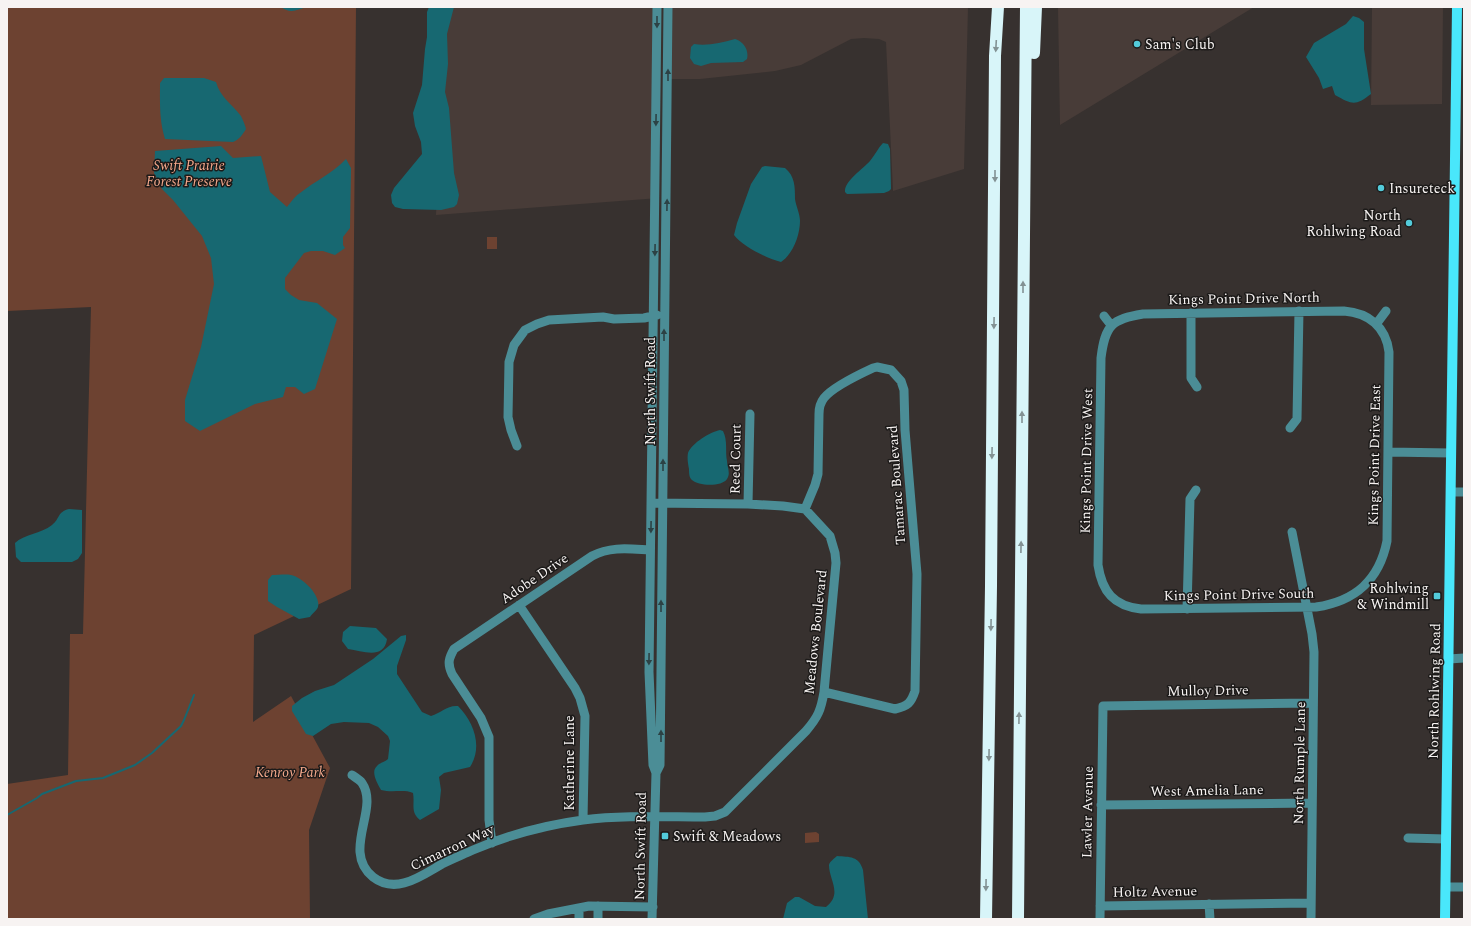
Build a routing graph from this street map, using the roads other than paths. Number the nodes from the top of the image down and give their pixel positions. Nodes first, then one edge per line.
1 (657, 7) edge
2 (668, 7) edge
3 (998, 7) edge
4 (1026, 7) edge
5 (1036, 7) edge
6 (1457, 7) edge
7 (1025, 160) junction
8 (1299, 311) junction
9 (1386, 311) dead end
10 (1191, 313) junction
11 (653, 315) junction
12 (664, 315) junction
13 (1104, 316) dead end
14 (1379, 327) junction
15 (1109, 328) junction
16 (1197, 387) dead end
17 (750, 414) dead end
18 (1290, 428) dead end
19 (517, 446) dead end
20 (1388, 452) junction
21 (1451, 453) junction
22 (1196, 490) dead end
23 (1451, 492) junction
24 (1464, 492) edge
25 (651, 503) junction
26 (663, 504) junction
27 (748, 504) junction
28 (805, 509) junction
29 (1292, 532) dead end
30 (650, 550) junction
31 (1371, 579) joint
32 (1107, 596) joint
33 (520, 605) junction
34 (1307, 607) junction
35 (1187, 609) junction
36 (1464, 658) edge
37 (1448, 659) junction
38 (824, 692) junction
39 (1313, 702) junction
40 (1103, 706) joint
41 (656, 773) junction
42 (352, 775) dead end
43 (1019, 785) junction
44 (1312, 803) junction
45 (1101, 805) junction
46 (654, 817) junction
47 (583, 820) junction
48 (1408, 838) dead end
49 (1446, 839) junction
50 (492, 843) junction
51 (1446, 887) junction
52 (1464, 887) edge
53 (1311, 903) junction
54 (1209, 904) junction
55 (598, 906) junction
56 (1100, 906) junction
57 (653, 907) junction
58 (579, 908) junction
59 (534, 919) edge
60 (579, 919) edge
61 (598, 919) edge
62 (652, 919) edge
63 (986, 919) edge
64 (1018, 919) edge
65 (1024, 919) edge
66 (1100, 919) edge
67 (1210, 919) edge
68 (1311, 919) edge
69 (1445, 919) edge

1 -> 11 street, North Swift Road
12 -> 2 street, North Swift Road
3 -> 63 highway
4 - 7 highway
5 - 7 highway
6 - 21 main road, North Rohlwing Road
43 -> 7 highway
8 - 10 street, Kings Point Drive North
8 - 14 street, Kings Point Drive North
8 - 18 street
9 - 14 street
10 - 15 street, Kings Point Drive North
10 - 16 street
11 - 12 street
11 - 19 street
11 - 25 street, North Swift Road
26 -> 12 street, North Swift Road
13 - 15 street
14 - 20 street, Kings Point Drive East
15 - 32 street, Kings Point Drive West
17 - 27 street, Reed Court
20 - 21 street
20 - 31 street, Kings Point Drive East
21 - 23 main road, North Rohlwing Road
22 - 35 street
23 - 24 street
23 - 37 main road, North Rohlwing Road
25 - 26 street
25 -> 30 street, North Swift Road
26 - 27 street
41 -> 26 street, North Swift Road
27 - 28 street
28 - 38 street, Meadows Boulevard
28 - 38 street, Tamarac Boulevard
29 - 34 street, North Rumple Lane
30 - 33 street, Adobe Drive
30 -> 41 street, North Swift Road
31 - 34 street, Kings Point Drive South
32 - 35 street, Kings Point Drive South
33 - 47 street, Katherine Lane
33 - 50 street, Adobe Drive
34 - 35 street, Kings Point Drive South
34 - 39 street, North Rumple Lane
36 - 37 street
37 - 49 main road, North Rohlwing Road
38 - 46 street, Meadows Boulevard
39 - 40 street, Mulloy Drive
39 - 44 street, North Rumple Lane
40 - 45 street, Lawler Avenue
41 - 46 street, North Swift Road
42 - 50 street, Cimarron Way
43 - 64 highway
43 - 65 highway
44 - 45 street, West Amelia Lane
44 - 53 street, North Rumple Lane
45 - 56 street, Lawler Avenue
46 - 47 street, Cimarron Way
46 - 57 street, North Swift Road
47 - 50 street, Cimarron Way
48 - 49 street
49 - 51 main road, North Rohlwing Road
51 - 52 street
51 - 69 main road, North Rohlwing Road
53 - 54 street, Holtz Avenue
53 - 68 street, North Rumple Lane
54 - 56 street, Holtz Avenue
54 - 67 street, Holtz Avenue
55 - 57 street
55 - 58 street
55 - 61 street
56 - 66 street, Lawler Avenue
57 - 62 street, North Swift Road
58 - 59 street
58 - 60 street

